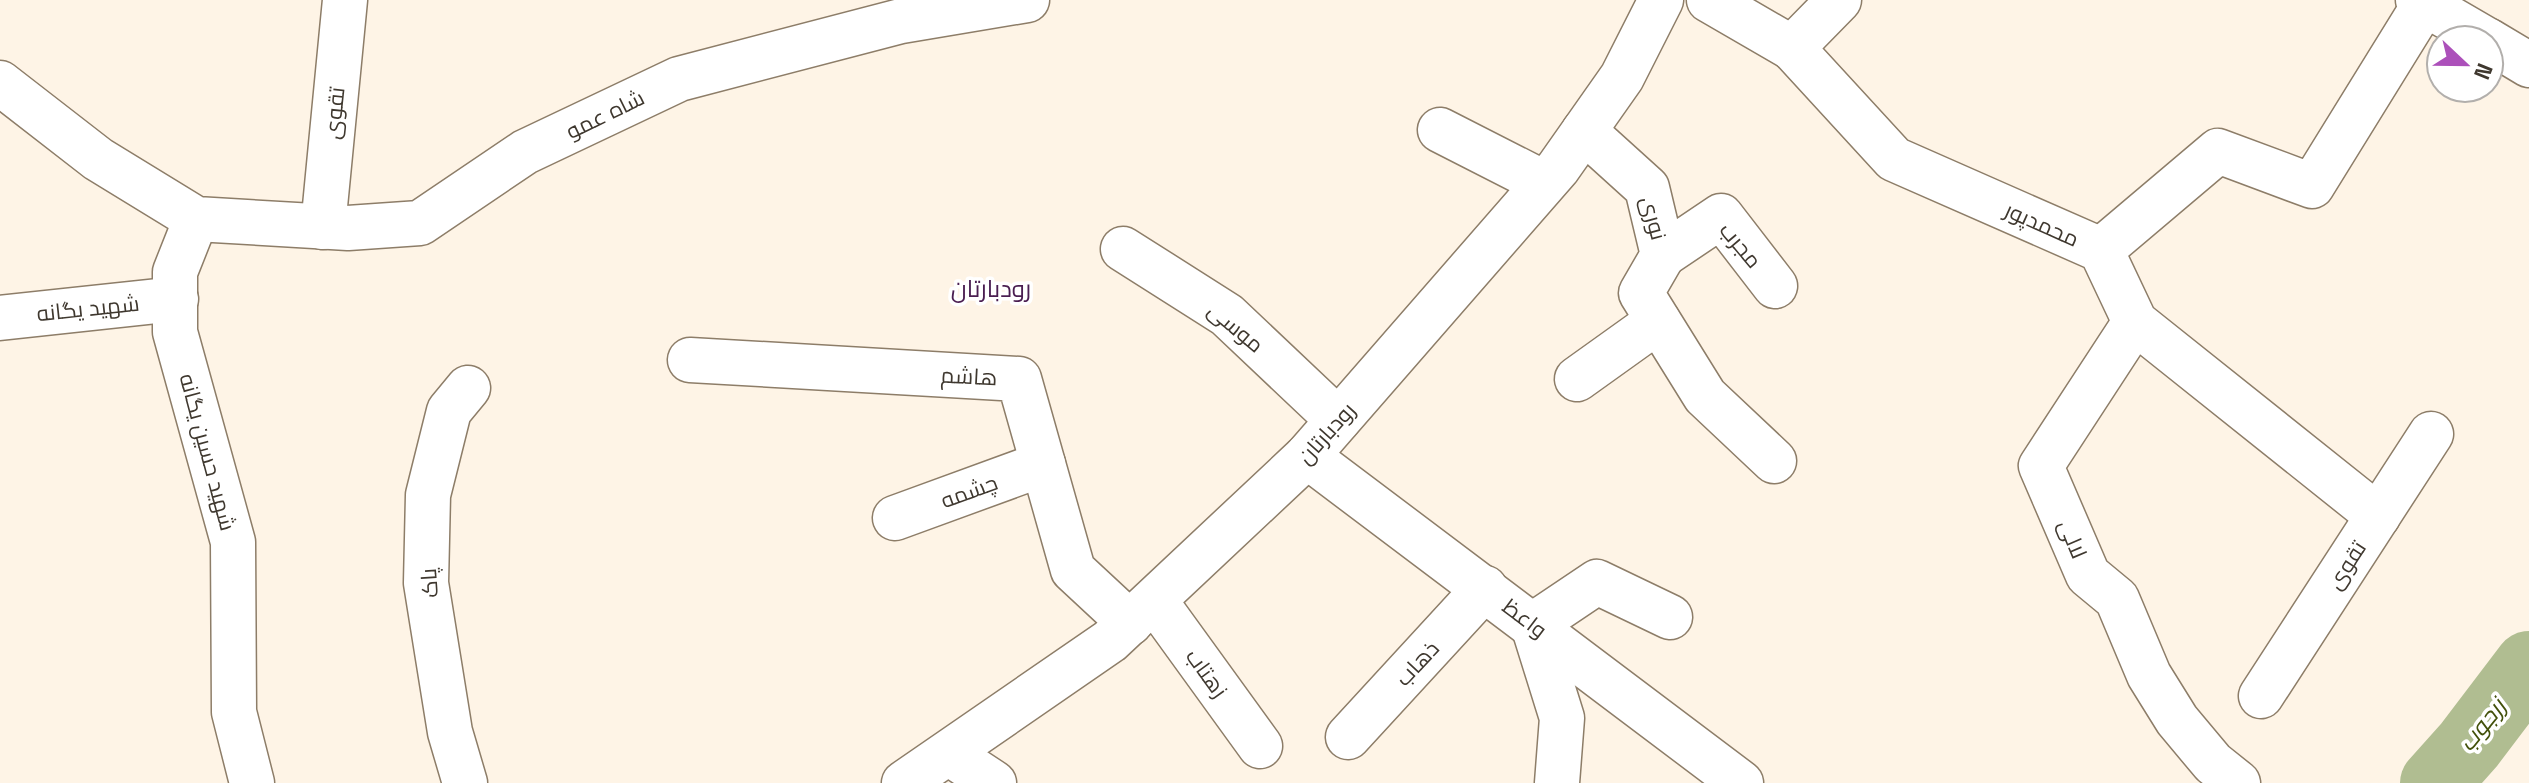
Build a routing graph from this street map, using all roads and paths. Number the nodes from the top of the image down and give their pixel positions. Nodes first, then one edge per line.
1 (345, 0) edge
2 (1027, 0) edge
3 (1661, 0) edge
4 (1709, 0) edge
5 (1839, 0) edge
6 (2423, 1) edge
7 (2460, 24) edge
8 (1792, 48) junction
9 (2505, 51) edge
10 (2529, 65) edge
11 (0, 84) edge
12 (1440, 130) dead end
13 (1584, 131) junction
14 (1544, 183) junction
15 (196, 219) junction
16 (323, 227) junction
17 (1123, 249) dead end
18 (2101, 250) junction
19 (1663, 255) junction
20 (1775, 286) dead end
21 (176, 299) junction
22 (0, 318) edge
23 (1658, 321) junction
24 (2135, 322) junction
25 (690, 360) dead end
26 (1577, 379) dead end
27 (468, 388) dead end
28 (1338, 420) junction
29 (2431, 434) dead end
30 (1307, 456) junction
31 (1774, 461) dead end
32 (1043, 464) junction
33 (2378, 516) junction
34 (895, 518) dead end
35 (1485, 588) junction
36 (1143, 612) junction
37 (1670, 617) dead end
38 (1533, 625) junction
39 (2261, 696) dead end
40 (1348, 737) dead end
41 (1260, 746) dead end
42 (950, 754) junction
43 (1717, 776) edge
44 (252, 783) edge
45 (465, 783) edge
46 (904, 783) edge
47 (994, 783) edge
48 (1557, 783) edge
49 (2238, 783) edge

1 - 16 street, تقوی
2 - 16 street, شاه عمو
3 - 13 street, رودبارتان
4 - 8 street, محمدپور
5 - 8 street
6 - 7 street
6 - 18 street
8 - 18 street, محمدپور
9 - 10 street
11 - 15 street
12 - 14 street
13 - 14 street, رودبارتان
13 - 19 street, نوری
14 - 28 street, رودبارتان
15 - 16 street, شاه عمو
15 - 21 street, شهید حسین یگانه
17 - 28 street, موسی
18 - 24 street, محمدپور
19 - 20 street, مجرب
19 - 23 street, نوری
21 - 22 street, شهید یگانه
21 - 44 street, شهید حسین یگانه
23 - 26 street
23 - 31 street, نوری
24 - 33 street, محمدپور
24 - 49 street, لالی
25 - 32 street, هاشم
27 - 45 street, پاک
28 - 30 street, رودبارتان
29 - 33 street, تقوی
30 - 35 street, واعظ
30 - 36 street, رودبارتان
32 - 34 street, چشمه
32 - 36 street, هاشم
33 - 39 street, تقوی
35 - 38 street, واعظ
35 - 40 street, ذهاب
36 - 41 street, زهتاب
36 - 42 street, رودبارتان
37 - 38 street
38 - 43 street, واعظ
38 - 48 street
42 - 46 street, رودبارتان
42 - 47 street

